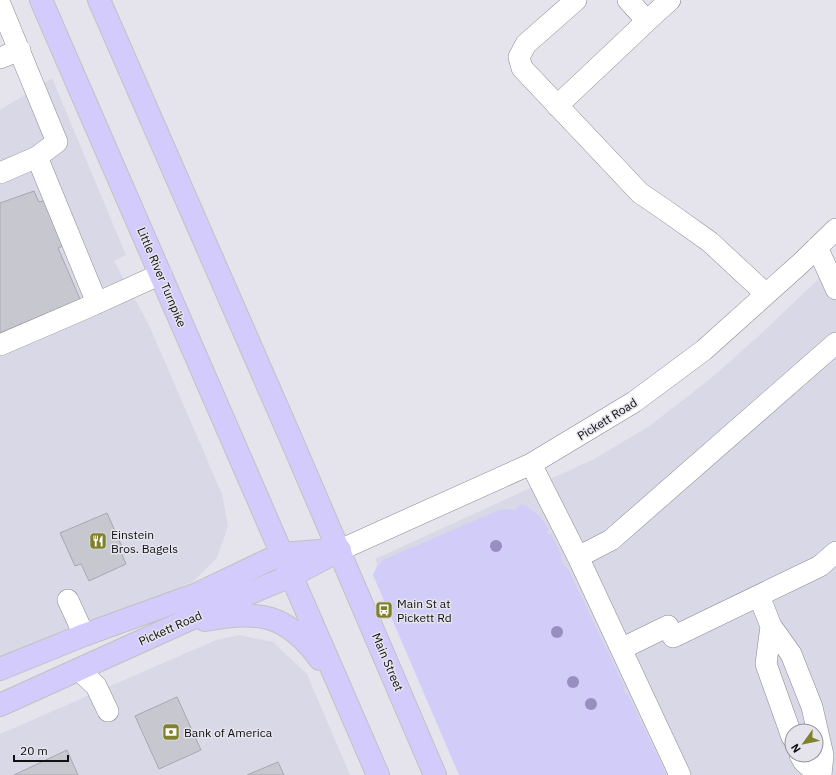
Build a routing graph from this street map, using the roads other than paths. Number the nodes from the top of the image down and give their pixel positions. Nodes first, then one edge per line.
1 (41, 0) edge
2 (99, 0) edge
3 (576, 0) edge
4 (628, 0) edge
5 (670, 0) edge
6 (0, 4) edge
7 (647, 21) junction
8 (20, 50) junction
9 (0, 58) edge
10 (557, 106) junction
11 (37, 157) junction
12 (0, 173) edge
13 (836, 229) edge
14 (817, 247) junction
15 (161, 274) junction
16 (836, 289) edge
17 (766, 294) junction
18 (98, 303) junction
19 (836, 343) edge
20 (0, 345) edge
21 (531, 464) junction
22 (340, 550) junction
23 (836, 552) edge
24 (281, 554) junction
25 (578, 557) junction
26 (291, 576) junction
27 (759, 596) junction
28 (68, 600) dead end
29 (176, 625) junction
30 (771, 626) junction
31 (84, 635) junction
32 (621, 648) junction
33 (0, 669) edge
34 (79, 670) junction
35 (338, 683) junction
36 (0, 705) edge
37 (108, 711) dead end
38 (787, 723) edge
39 (805, 763) edge
40 (378, 775) edge
41 (436, 775) edge
42 (680, 775) edge
43 (820, 775) edge

1 - 15 main road, Little River Turnpike
2 - 22 main road
3 - 10 street
4 - 7 street
5 - 7 street
6 - 8 street
7 - 10 street
8 - 9 street
8 - 11 street
10 - 17 street
11 - 12 street
11 - 18 street
13 - 14 street, Pickett Road
14 - 16 street
14 - 17 street, Pickett Road
15 - 18 street
15 - 24 main road, Little River Turnpike
17 - 21 street, Pickett Road
18 - 20 street
19 - 25 street
21 - 22 street, Pickett Road
21 - 25 street
22 - 24 main road, Pickett Road
22 - 26 main road, Pickett Road
22 - 41 main road, Main Street
23 - 27 street
24 - 26 main road
24 - 31 main road, Pickett Road
25 - 32 street
26 - 29 main road, Pickett Road
26 - 35 main road
27 - 30 street
27 - 32 street
28 - 31 street
29 - 34 main road, Pickett Road
29 - 35 main road
30 - 38 street
30 - 43 street
31 - 33 main road, Pickett Road
32 - 42 street
34 - 36 main road, Pickett Road
34 - 37 street
35 - 40 main road
39 - 43 street

